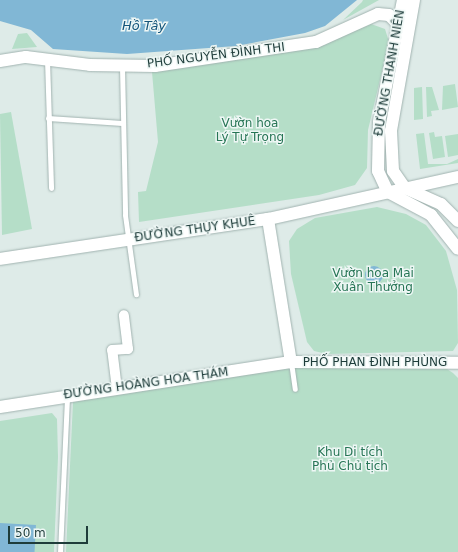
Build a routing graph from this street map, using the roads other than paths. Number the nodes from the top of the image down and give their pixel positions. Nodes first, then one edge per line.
1 (403, 0) edge
2 (414, 0) edge
3 (398, 24) junction
4 (47, 59) junction
5 (0, 61) edge
6 (122, 66) junction
7 (48, 118) junction
8 (122, 122) junction
9 (458, 177) edge
10 (51, 188) dead end
11 (405, 188) junction
12 (388, 192) junction
13 (268, 219) junction
14 (458, 221) edge
15 (128, 239) junction
16 (458, 249) edge
17 (0, 259) edge
18 (136, 294) dead end
19 (124, 315) dead end
20 (291, 362) junction
21 (458, 364) edge
22 (117, 389) junction
23 (295, 389) dead end
24 (67, 396) junction
25 (0, 407) edge
26 (60, 552) edge

1 - 3 main road, ĐƯỜNG THANH NIÊN
2 - 11 main road, ĐƯỜNG THANH NIÊN
3 - 6 main road, PHỐ NGUYỄN ĐÌNH THI
3 - 12 main road, ĐƯỜNG THANH NIÊN
4 - 5 main road, PHỐ NGUYỄN ĐÌNH THI
4 - 6 main road, PHỐ NGUYỄN ĐÌNH THI
4 - 7 lane
6 - 8 lane
7 - 8 lane
7 - 10 lane
8 - 15 lane
9 - 11 main road, ĐƯỜNG THỤY KHUÊ
11 - 12 main road, ĐƯỜNG THỤY KHUÊ
11 - 14 main road
12 - 13 main road, ĐƯỜNG THỤY KHUÊ
12 - 16 main road
13 - 15 main road, ĐƯỜNG THỤY KHUÊ
13 - 20 main road
15 - 17 main road, ĐƯỜNG THỤY KHUÊ
15 - 18 lane
19 - 22 street
20 - 21 main road, PHỐ PHAN ĐÌNH PHÙNG
20 - 22 main road, ĐƯỜNG HOÀNG HOA THÁM
20 - 23 lane
22 - 24 main road, ĐƯỜNG HOÀNG HOA THÁM
24 - 25 main road, ĐƯỜNG HOÀNG HOA THÁM
24 - 26 lane

